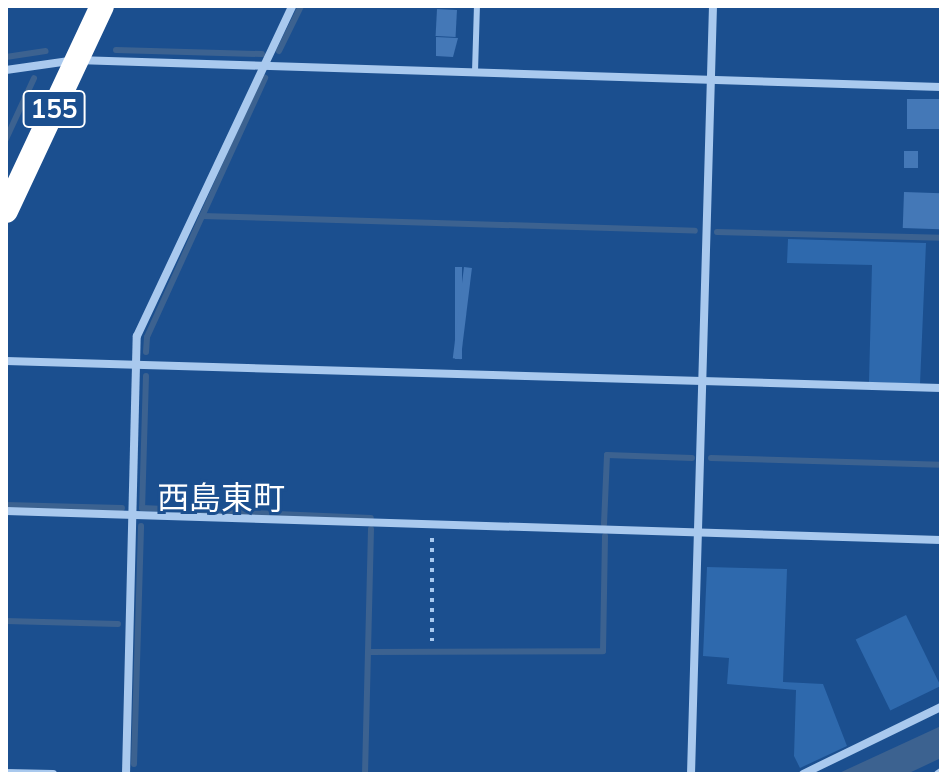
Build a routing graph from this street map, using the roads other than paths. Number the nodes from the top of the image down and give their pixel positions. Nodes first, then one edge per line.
1 (102, 6) edge
2 (292, 6) edge
3 (477, 6) edge
4 (713, 6) edge
5 (76, 60) junction
6 (264, 65) junction
7 (6, 70) edge
8 (475, 72) junction
9 (711, 80) junction
10 (941, 87) edge
11 (6, 211) edge
12 (6, 361) edge
13 (136, 365) junction
14 (702, 382) junction
15 (941, 388) edge
16 (6, 511) edge
17 (133, 514) junction
18 (698, 532) junction
19 (941, 540) edge
20 (941, 707) edge
21 (6, 773) edge
22 (53, 774) edge
23 (126, 774) edge
24 (691, 774) edge
25 (803, 774) edge

1 - 5 highway, 155
2 - 6 street
3 - 8 lane
4 - 9 street
5 - 6 street
5 - 7 street
5 - 11 highway, 155
6 - 8 street
6 - 13 street
8 - 9 street
9 - 10 street
9 - 14 street
12 - 13 street
13 - 14 street
13 - 17 street
14 - 15 street
14 - 18 street
16 - 17 street
17 - 18 street
17 - 23 street
18 - 19 street
18 - 24 street
20 - 25 street
21 - 22 street

